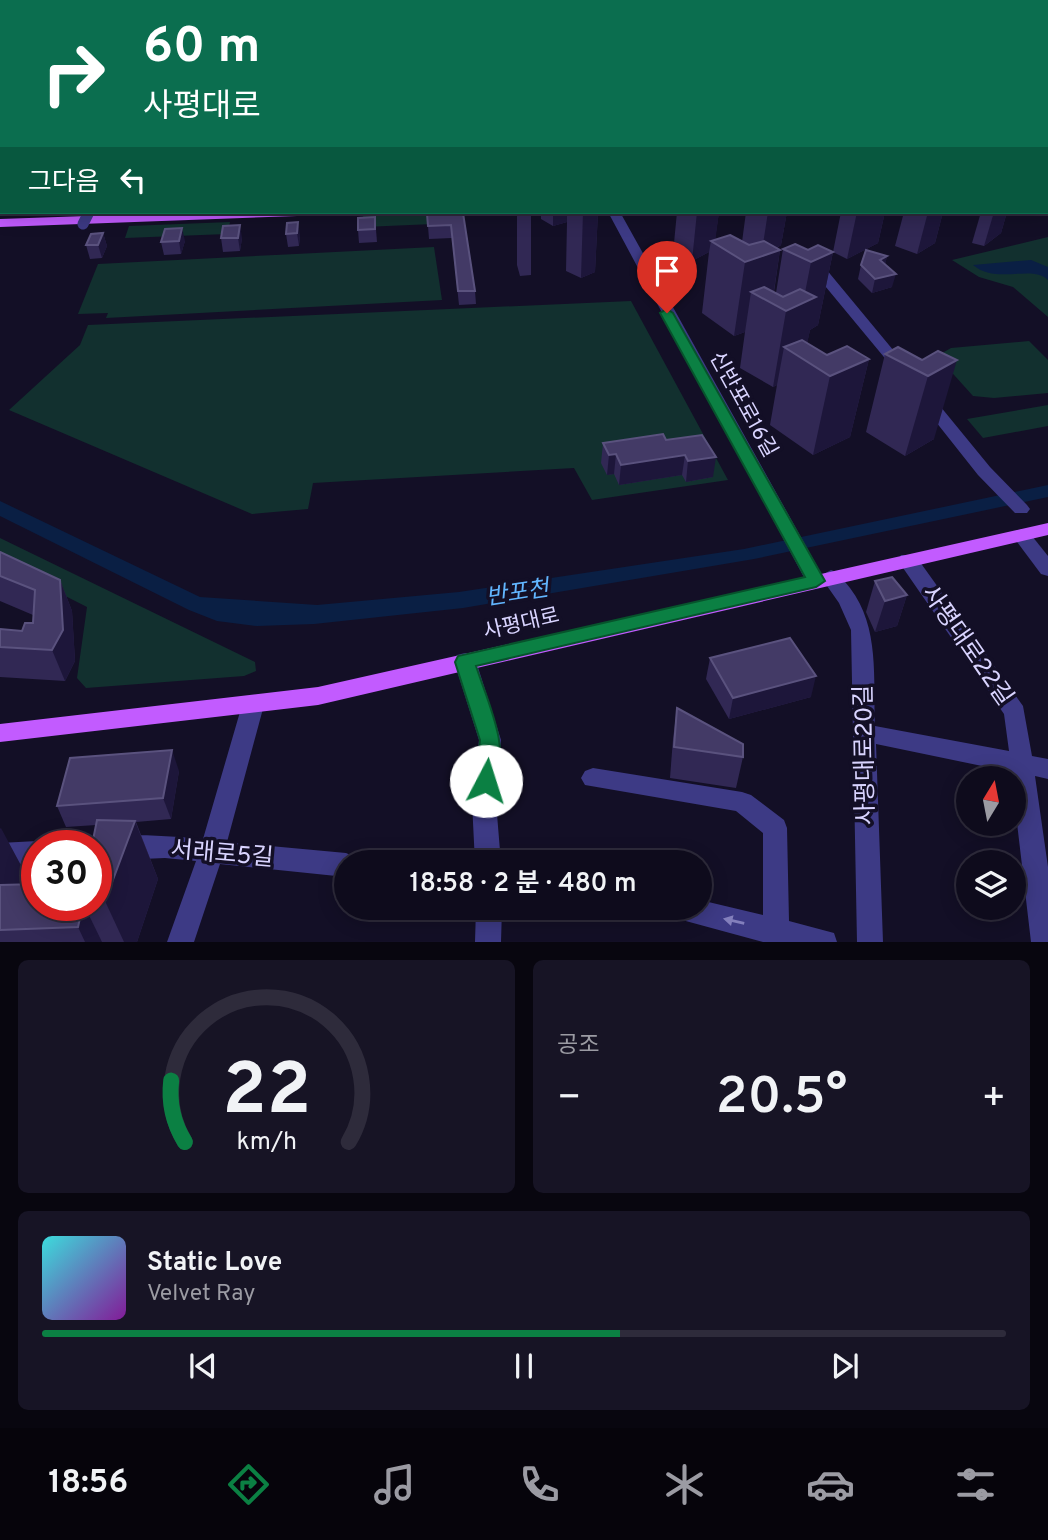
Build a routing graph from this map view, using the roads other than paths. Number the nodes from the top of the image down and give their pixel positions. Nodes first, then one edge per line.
1 (60, 214) edge
2 (243, 214) edge
3 (615, 214) edge
4 (0, 216) edge
5 (0, 223) edge
6 (816, 266) edge
7 (1021, 509) dead end
8 (1048, 529) edge
9 (1021, 535) junction
10 (908, 560) junction
11 (1048, 569) edge
12 (824, 579) junction
13 (465, 662) junction
14 (253, 705) junction
15 (0, 733) edge
16 (865, 733) junction
17 (1022, 764) junction
18 (1048, 769) edge
19 (593, 778) dead end
20 (112, 849) edge
21 (487, 850) edge
22 (212, 851) junction
23 (21, 853) edge
24 (0, 854) edge
25 (334, 864) edge
26 (712, 917) edge
27 (489, 920) edge
28 (776, 936) edge
29 (180, 942) edge
30 (488, 942) edge
31 (824, 942) edge
32 (870, 942) edge
33 (1045, 942) edge

1 - 4 main road
2 - 5 main road
3 - 12 street, 신반포로16길
6 - 7 street
8 - 9 main road, 사평대로
9 - 10 main road, 사평대로
9 - 11 street
10 - 12 main road, 사평대로
10 - 17 street, 사평대로22길
12 - 13 main road, 사평대로
12 - 16 street, 사평대로20길
13 - 14 main road, 사평대로
13 - 21 street
14 - 15 main road, 사평대로
14 - 22 street
16 - 17 street
16 - 32 street, 사평대로20길
17 - 18 street
17 - 33 street, 사평대로22길
19 - 28 street
20 - 22 street, 서래로5길
22 - 25 street, 서래로5길
22 - 29 street
23 - 24 street
28 -> 26 street
27 - 30 street
28 - 31 street

